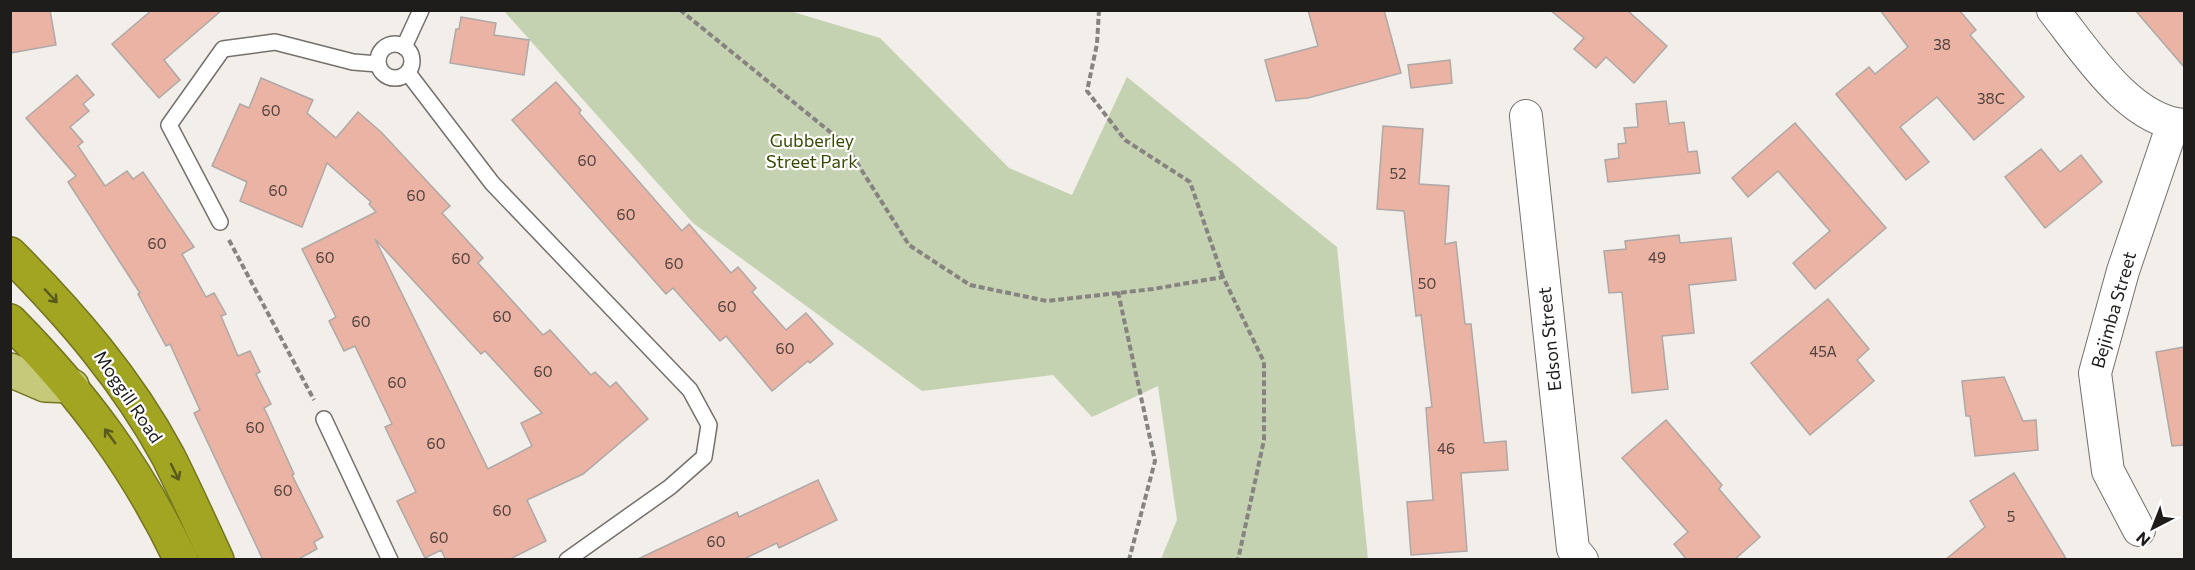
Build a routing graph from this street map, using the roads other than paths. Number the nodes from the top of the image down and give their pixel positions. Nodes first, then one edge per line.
1 (421, 10) edge
2 (2053, 10) edge
3 (404, 47) junction
4 (378, 64) junction
5 (408, 73) junction
6 (1526, 116) dead end
7 (2179, 125) edge
8 (220, 222) road end
9 (10, 254) edge
10 (10, 321) edge
11 (10, 370) edge
12 (72, 386) junction
13 (324, 419) road end
14 (2139, 530) dead end
15 (181, 560) edge
16 (217, 560) edge
17 (390, 560) edge
18 (567, 560) edge
19 (1582, 560) edge

1 - 3 lane
2 - 7 street
3 - 4 lane
3 - 5 lane
4 - 5 lane
4 - 8 lane
5 - 18 lane
6 - 19 street, Edson Street
7 - 14 street, Bejimba Street
9 -> 16 highway, Moggill Road
10 - 12 highway, Moggill Road
11 - 12 main road
15 -> 12 highway, Moggill Road
13 - 17 lane

